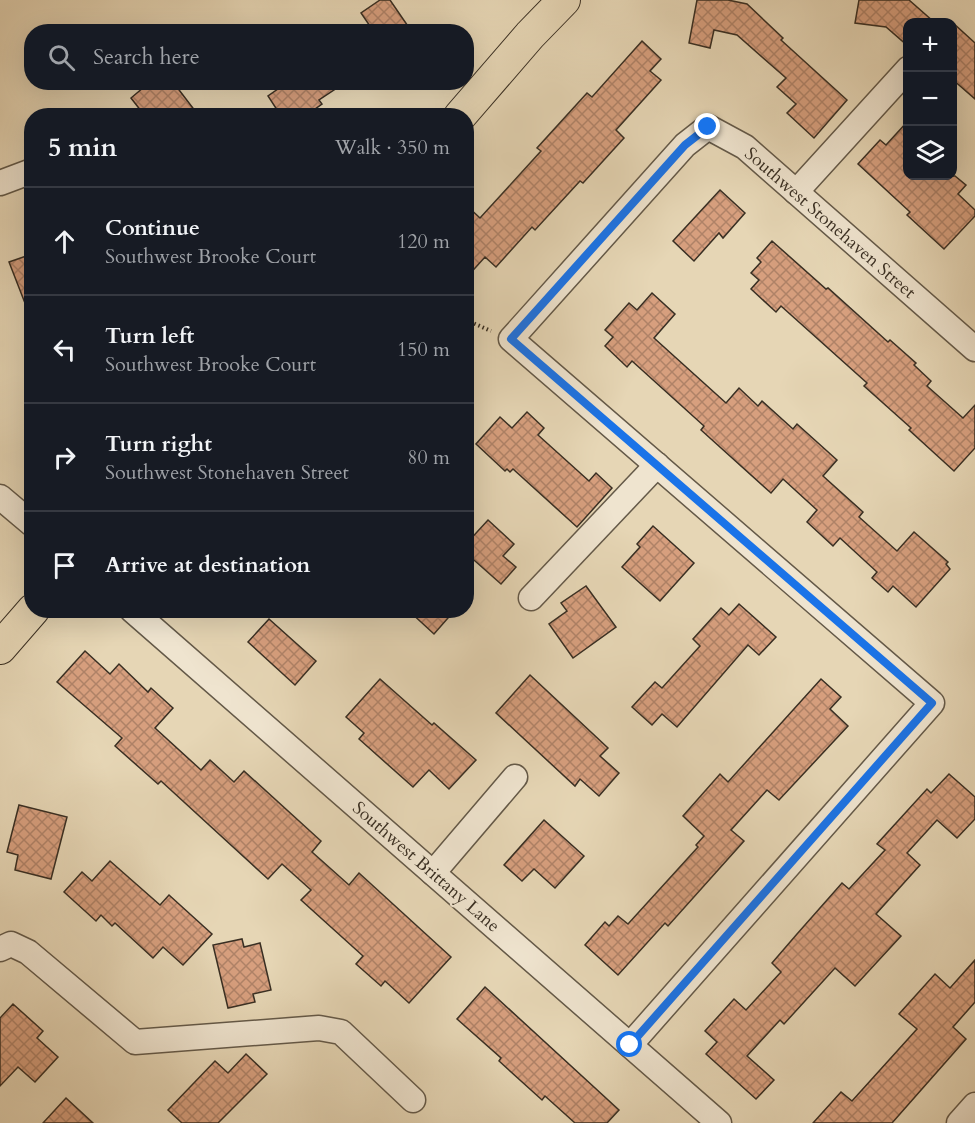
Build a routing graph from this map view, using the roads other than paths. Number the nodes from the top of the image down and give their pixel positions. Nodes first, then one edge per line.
1 (564, 0) edge
2 (905, 72) edge
3 (467, 108) edge
4 (24, 174) edge
5 (0, 183) edge
6 (796, 192) junction
7 (975, 349) edge
8 (657, 465) junction
9 (0, 497) edge
10 (24, 517) edge
11 (531, 598) dead end
12 (26, 618) edge
13 (141, 618) edge
14 (0, 648) edge
15 (515, 777) dead end
16 (433, 873) junction
17 (0, 949) edge
18 (630, 1045) junction
19 (413, 1100) dead end
20 (975, 1105) edge
21 (719, 1123) edge
22 (959, 1123) edge

1 - 3 main road
2 - 6 street
4 - 5 street
6 - 7 street, Southwest Stonehaven Street
6 - 8 street, Southwest Stonehaven Street
8 - 11 street
8 - 18 street
9 - 10 street
12 - 14 main road
13 - 16 street, Southwest Brittany Lane
15 - 16 street
16 - 18 street, Southwest Brittany Lane
17 - 19 street
18 - 21 street, Southwest Brittany Lane
20 - 22 street

